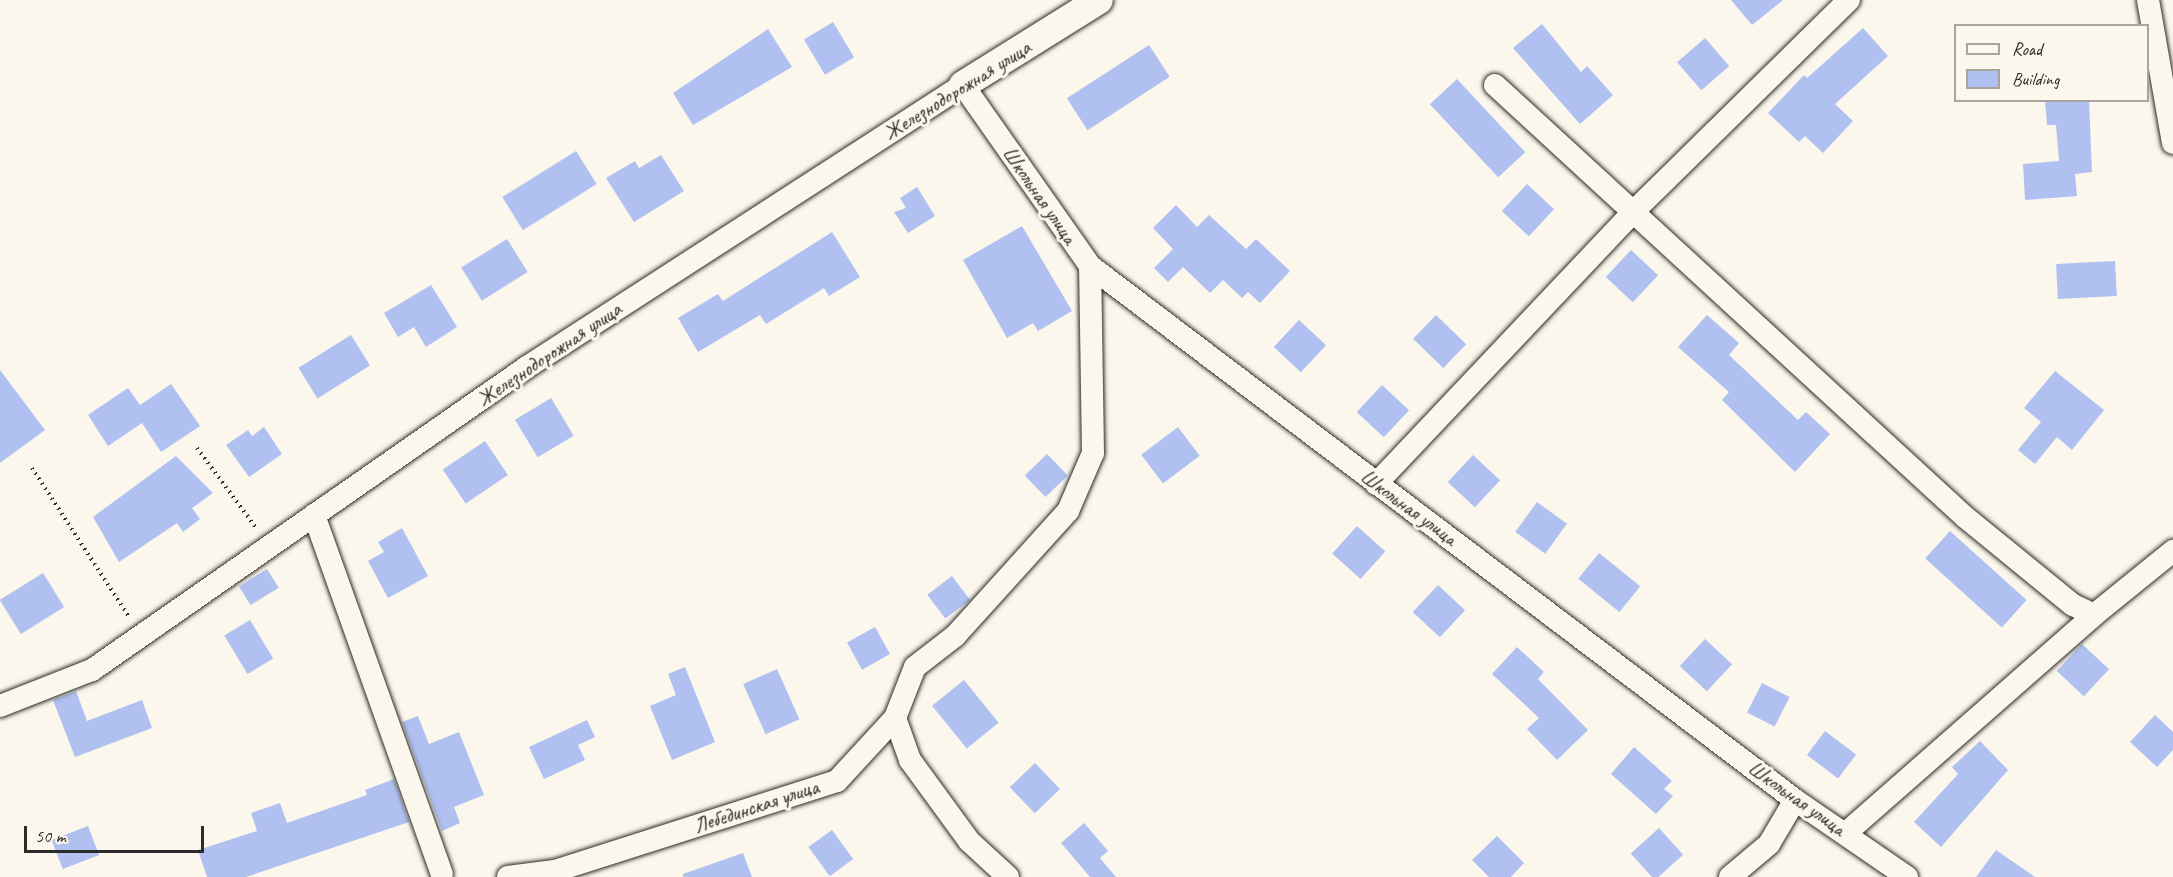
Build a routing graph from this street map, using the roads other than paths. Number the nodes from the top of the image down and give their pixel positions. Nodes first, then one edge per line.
1 (1099, 0) edge
2 (1849, 0) edge
3 (2148, 0) edge
4 (963, 85) junction
5 (1495, 86) dead end
6 (2173, 143) edge
7 (1630, 215) junction
8 (1090, 266) junction
9 (1376, 484) junction
10 (314, 515) junction
11 (2173, 551) edge
12 (2094, 615) junction
13 (0, 706) edge
14 (895, 718) junction
15 (1795, 800) junction
16 (1846, 833) junction
17 (442, 876) edge
18 (508, 877) edge
19 (1008, 877) edge
20 (1730, 877) edge
21 (1907, 877) edge

1 - 4 street, Железнодорожная улица
2 - 7 street
3 - 6 street
4 - 8 street, Школьная улица
4 - 10 street, Железнодорожная улица
5 - 7 street
7 - 9 street
7 - 12 street
8 - 9 street, Школьная улица
8 - 14 street
9 - 15 street, Школьная улица
10 - 13 street, Железнодорожная улица
10 - 17 street
11 - 12 street
12 - 16 street
14 - 18 street, Лебединская улица
14 - 19 street
15 - 16 street, Школьная улица
15 - 20 street
16 - 21 street, Школьная улица

